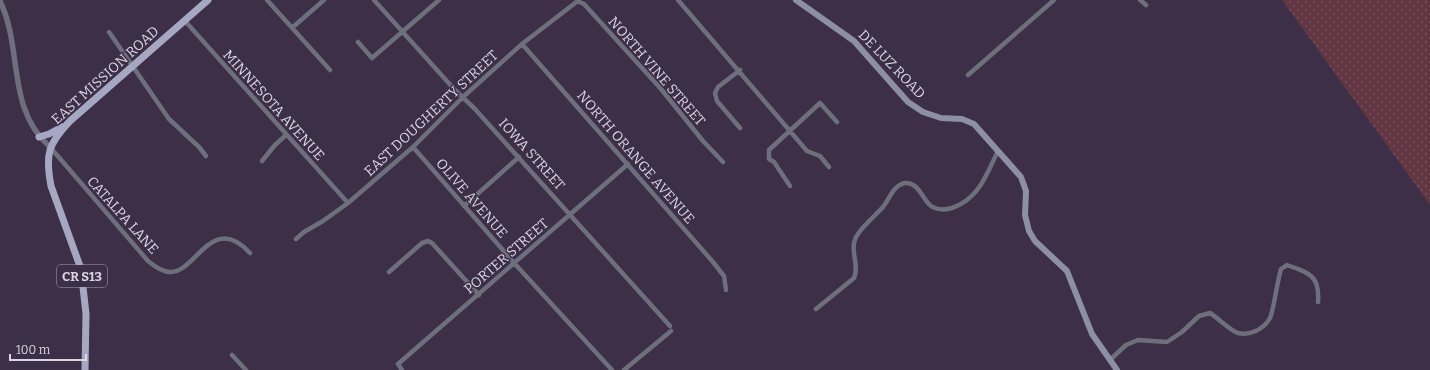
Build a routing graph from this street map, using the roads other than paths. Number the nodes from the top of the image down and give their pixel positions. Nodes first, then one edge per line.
1 (208, 0) edge
2 (267, 0) edge
3 (324, 0) edge
4 (374, 0) edge
5 (439, 0) edge
6 (578, 0) edge
7 (678, 0) edge
8 (796, 0) edge
9 (1054, 0) edge
10 (1140, 0) edge
11 (0, 1) edge
12 (1146, 5) dead end
13 (184, 21) junction
14 (293, 27) junction
15 (109, 32) dead end
16 (402, 32) junction
17 (358, 42) dead end
18 (522, 44) junction
19 (133, 66) junction
20 (330, 70) dead end
21 (740, 70) junction
22 (968, 75) dead end
23 (463, 97) junction
24 (70, 121) junction
25 (837, 122) dead end
26 (740, 128) dead end
27 (790, 130) junction
28 (286, 135) junction
29 (38, 137) junction
30 (50, 147) junction
31 (413, 147) junction
32 (998, 151) junction
33 (206, 156) dead end
34 (519, 158) junction
35 (262, 161) dead end
36 (723, 162) dead end
37 (628, 164) junction
38 (829, 167) dead end
39 (790, 186) dead end
40 (348, 203) junction
41 (464, 206) junction
42 (571, 214) junction
43 (296, 240) dead end
44 (250, 253) dead end
45 (515, 264) junction
46 (388, 272) dead end
47 (726, 290) dead end
48 (479, 295) junction
49 (1318, 302) dead end
50 (816, 309) dead end
51 (232, 355) dead end
52 (1111, 359) junction
53 (400, 368) edge
54 (85, 370) edge
55 (246, 370) edge
56 (612, 370) edge
57 (624, 370) edge
58 (1117, 370) edge

1 - 13 main road, EAST MISSION ROAD
2 - 14 street
3 - 14 street
4 - 16 street, IOWA STREET
5 - 16 street
6 - 18 street, EAST DOUGHERTY STREET
6 - 36 street, NORTH VINE STREET
7 - 21 street
8 - 32 main road, DE LUZ ROAD
9 - 22 street
10 - 12 street
11 - 29 street
13 - 19 main road, EAST MISSION ROAD
13 - 28 street, MINNESOTA AVENUE
14 - 20 street
15 - 19 street
16 - 17 street
16 - 23 street, IOWA STREET
18 - 23 street, EAST DOUGHERTY STREET
18 - 37 street, NORTH ORANGE AVENUE
19 - 24 main road, EAST MISSION ROAD
19 - 33 street
21 - 26 street
21 - 27 street
23 - 31 street, EAST DOUGHERTY STREET
23 - 34 street, IOWA STREET
24 - 29 main road
24 - 30 main road, EAST MISSION ROAD
25 - 27 street
27 - 38 street
27 - 39 street
28 - 35 street
28 - 40 street, MINNESOTA AVENUE
29 - 30 street
30 - 44 street, CATALPA LANE
30 - 54 main road, CR S13
31 - 40 street, EAST DOUGHERTY STREET
31 - 41 street, OLIVE AVENUE
32 - 50 street
32 - 52 main road, DE LUZ ROAD
34 - 41 street
34 - 42 street, IOWA STREET
37 - 42 street, PORTER STREET
37 - 47 street, NORTH ORANGE AVENUE
40 - 43 street, EAST DOUGHERTY STREET
41 - 45 street, OLIVE AVENUE
42 - 45 street, PORTER STREET
42 - 57 street, IOWA STREET
45 - 48 street, PORTER STREET
45 - 56 street, OLIVE AVENUE
46 - 48 street
48 - 53 street, PORTER STREET
49 - 52 street
51 - 55 street
52 - 58 main road, DE LUZ ROAD

